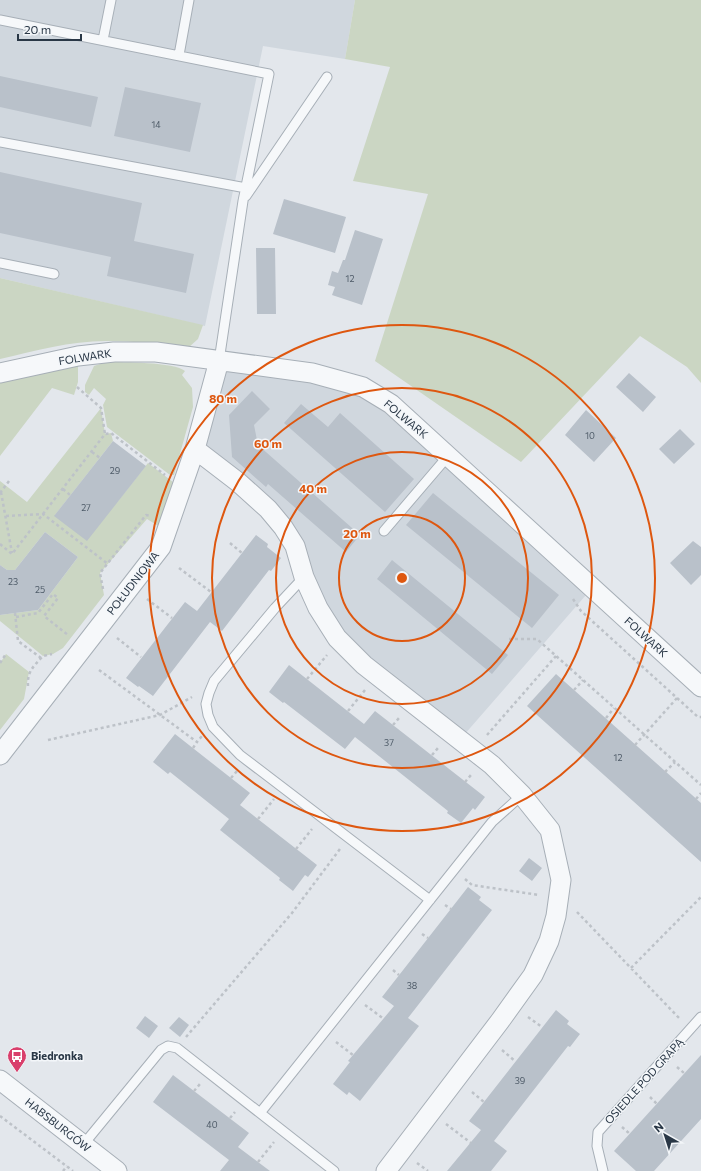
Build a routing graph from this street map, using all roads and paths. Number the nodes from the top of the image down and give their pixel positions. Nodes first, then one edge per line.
1 (111, 0) edge
2 (189, 0) edge
3 (0, 20) edge
4 (103, 40) junction
5 (179, 56) junction
6 (327, 77) dead end
7 (0, 142) edge
8 (246, 188) junction
9 (243, 201) junction
10 (0, 262) edge
11 (54, 274) dead end
12 (219, 361) junction
13 (0, 373) edge
14 (77, 387) dead end
15 (106, 434) junction
16 (194, 449) junction
17 (92, 452) junction
18 (448, 456) junction
19 (100, 458) dead end
20 (167, 477) dead end
21 (9, 481) dead end
22 (63, 489) junction
23 (1, 493) edge
24 (70, 495) dead end
25 (43, 514) junction
26 (6, 516) junction
27 (154, 516) dead end
28 (384, 531) dead end
29 (230, 543) dead end
30 (0, 544) edge
31 (242, 553) dead end
32 (12, 554) junction
33 (108, 564) junction
34 (179, 568) dead end
35 (304, 577) junction
36 (211, 592) dead end
37 (569, 592) dead end
38 (104, 594) dead end
39 (144, 597) dead end
40 (15, 613) dead end
41 (16, 617) junction
42 (172, 618) dead end
43 (114, 636) dead end
44 (71, 638) dead end
45 (509, 639) dead end
46 (340, 640) junction
47 (58, 651) dead end
48 (6, 654) dead end
49 (556, 656) junction
50 (142, 657) dead end
51 (41, 658) junction
52 (0, 662) edge
53 (99, 670) dead end
54 (29, 672) dead end
55 (377, 675) junction
56 (307, 679) dead end
57 (583, 680) junction
58 (701, 687) edge
59 (574, 690) dead end
60 (209, 693) junction
61 (677, 698) junction
62 (614, 708) junction
63 (348, 711) dead end
64 (160, 714) junction
65 (701, 717) edge
66 (606, 718) dead end
67 (213, 727) junction
68 (644, 734) junction
69 (48, 740) dead end
70 (197, 742) junction
71 (635, 744) dead end
72 (193, 748) dead end
73 (473, 750) junction
74 (0, 755) edge
75 (675, 762) junction
76 (665, 772) dead end
77 (701, 785) edge
78 (283, 788) junction
79 (701, 793) edge
80 (522, 795) junction
81 (696, 799) dead end
82 (322, 818) junction
83 (258, 819) dead end
84 (349, 838) junction
85 (296, 849) dead end
86 (454, 870) junction
87 (701, 897) edge
88 (430, 900) junction
89 (558, 900) junction
90 (631, 968) junction
91 (353, 996) junction
92 (701, 1018) edge
93 (384, 1019) dead end
94 (690, 1029) junction
95 (324, 1033) junction
96 (176, 1048) junction
97 (353, 1055) dead end
98 (673, 1064) dead end
99 (684, 1073) dead end
100 (0, 1080) edge
101 (647, 1094) dead end
102 (657, 1104) dead end
103 (431, 1112) junction
104 (260, 1113) junction
105 (0, 1116) edge
106 (620, 1125) dead end
107 (282, 1131) junction
108 (630, 1134) dead end
109 (471, 1143) dead end
110 (83, 1145) junction
111 (258, 1162) dead end
112 (67, 1166) junction
113 (63, 1171) edge
114 (73, 1171) edge
115 (117, 1171) edge
116 (334, 1171) edge
117 (386, 1171) edge
118 (603, 1171) edge

1 - 4 lane
2 - 5 lane
3 - 4 lane
4 - 5 lane
5 - 8 lane
6 - 9 lane
7 - 8 lane
8 - 9 lane
9 - 12 lane
10 - 11 lane
12 - 13 street, FOLWARK
12 - 16 street, POŁUDNIOWA
12 - 18 street, FOLWARK
14 - 15 path
15 - 17 path
15 - 20 path
16 - 35 street
16 - 74 street, POŁUDNIOWA
17 - 19 path
17 - 22 path
18 - 28 lane
18 - 58 street, FOLWARK
21 - 23 path
22 - 24 path
22 - 25 path
23 - 26 path
25 - 26 path
25 - 32 path
25 - 33 path
26 - 32 path
27 - 33 path
29 - 31 path
30 - 32 path
33 - 38 path
34 - 36 path
35 - 46 street
35 - 60 lane
37 - 61 path
39 - 42 path
40 - 41 path
41 - 44 path
41 - 51 path
43 - 50 path
45 - 49 path
46 - 55 street
46 - 56 path
47 - 51 path
48 - 52 path
49 - 57 path
49 - 73 path
51 - 54 path
53 - 64 path
55 - 63 path
55 - 73 street
57 - 59 path
57 - 62 path
60 - 64 path
60 - 67 lane
61 - 65 path
61 - 68 path
62 - 66 path
62 - 68 path
64 - 69 path
64 - 70 path
67 - 70 path
67 - 78 lane
68 - 71 path
68 - 75 path
70 - 72 path
73 - 80 street
75 - 76 path
75 - 77 path
78 - 82 lane
78 - 83 path
79 - 81 path
80 - 86 lane
80 - 89 street
82 - 84 lane
82 - 85 path
84 - 88 lane
84 - 96 path
86 - 88 lane
86 - 89 path
87 - 90 path
88 - 91 lane
89 - 90 path
89 - 103 street
90 - 94 path
91 - 93 path
91 - 95 lane
92 - 94 lane, OSIEDLE POD GRAPĄ
94 - 118 lane, OSIEDLE POD GRAPĄ
95 - 97 path
95 - 104 lane
96 - 104 lane
96 - 110 lane
98 - 99 path
100 - 110 street, HABSBURGÓW
101 - 102 path
103 - 109 path
103 - 117 street
104 - 107 lane
105 - 112 path
106 - 108 path
107 - 111 path
107 - 116 lane
110 - 115 street, HABSBURGÓW
112 - 113 path
112 - 114 path

